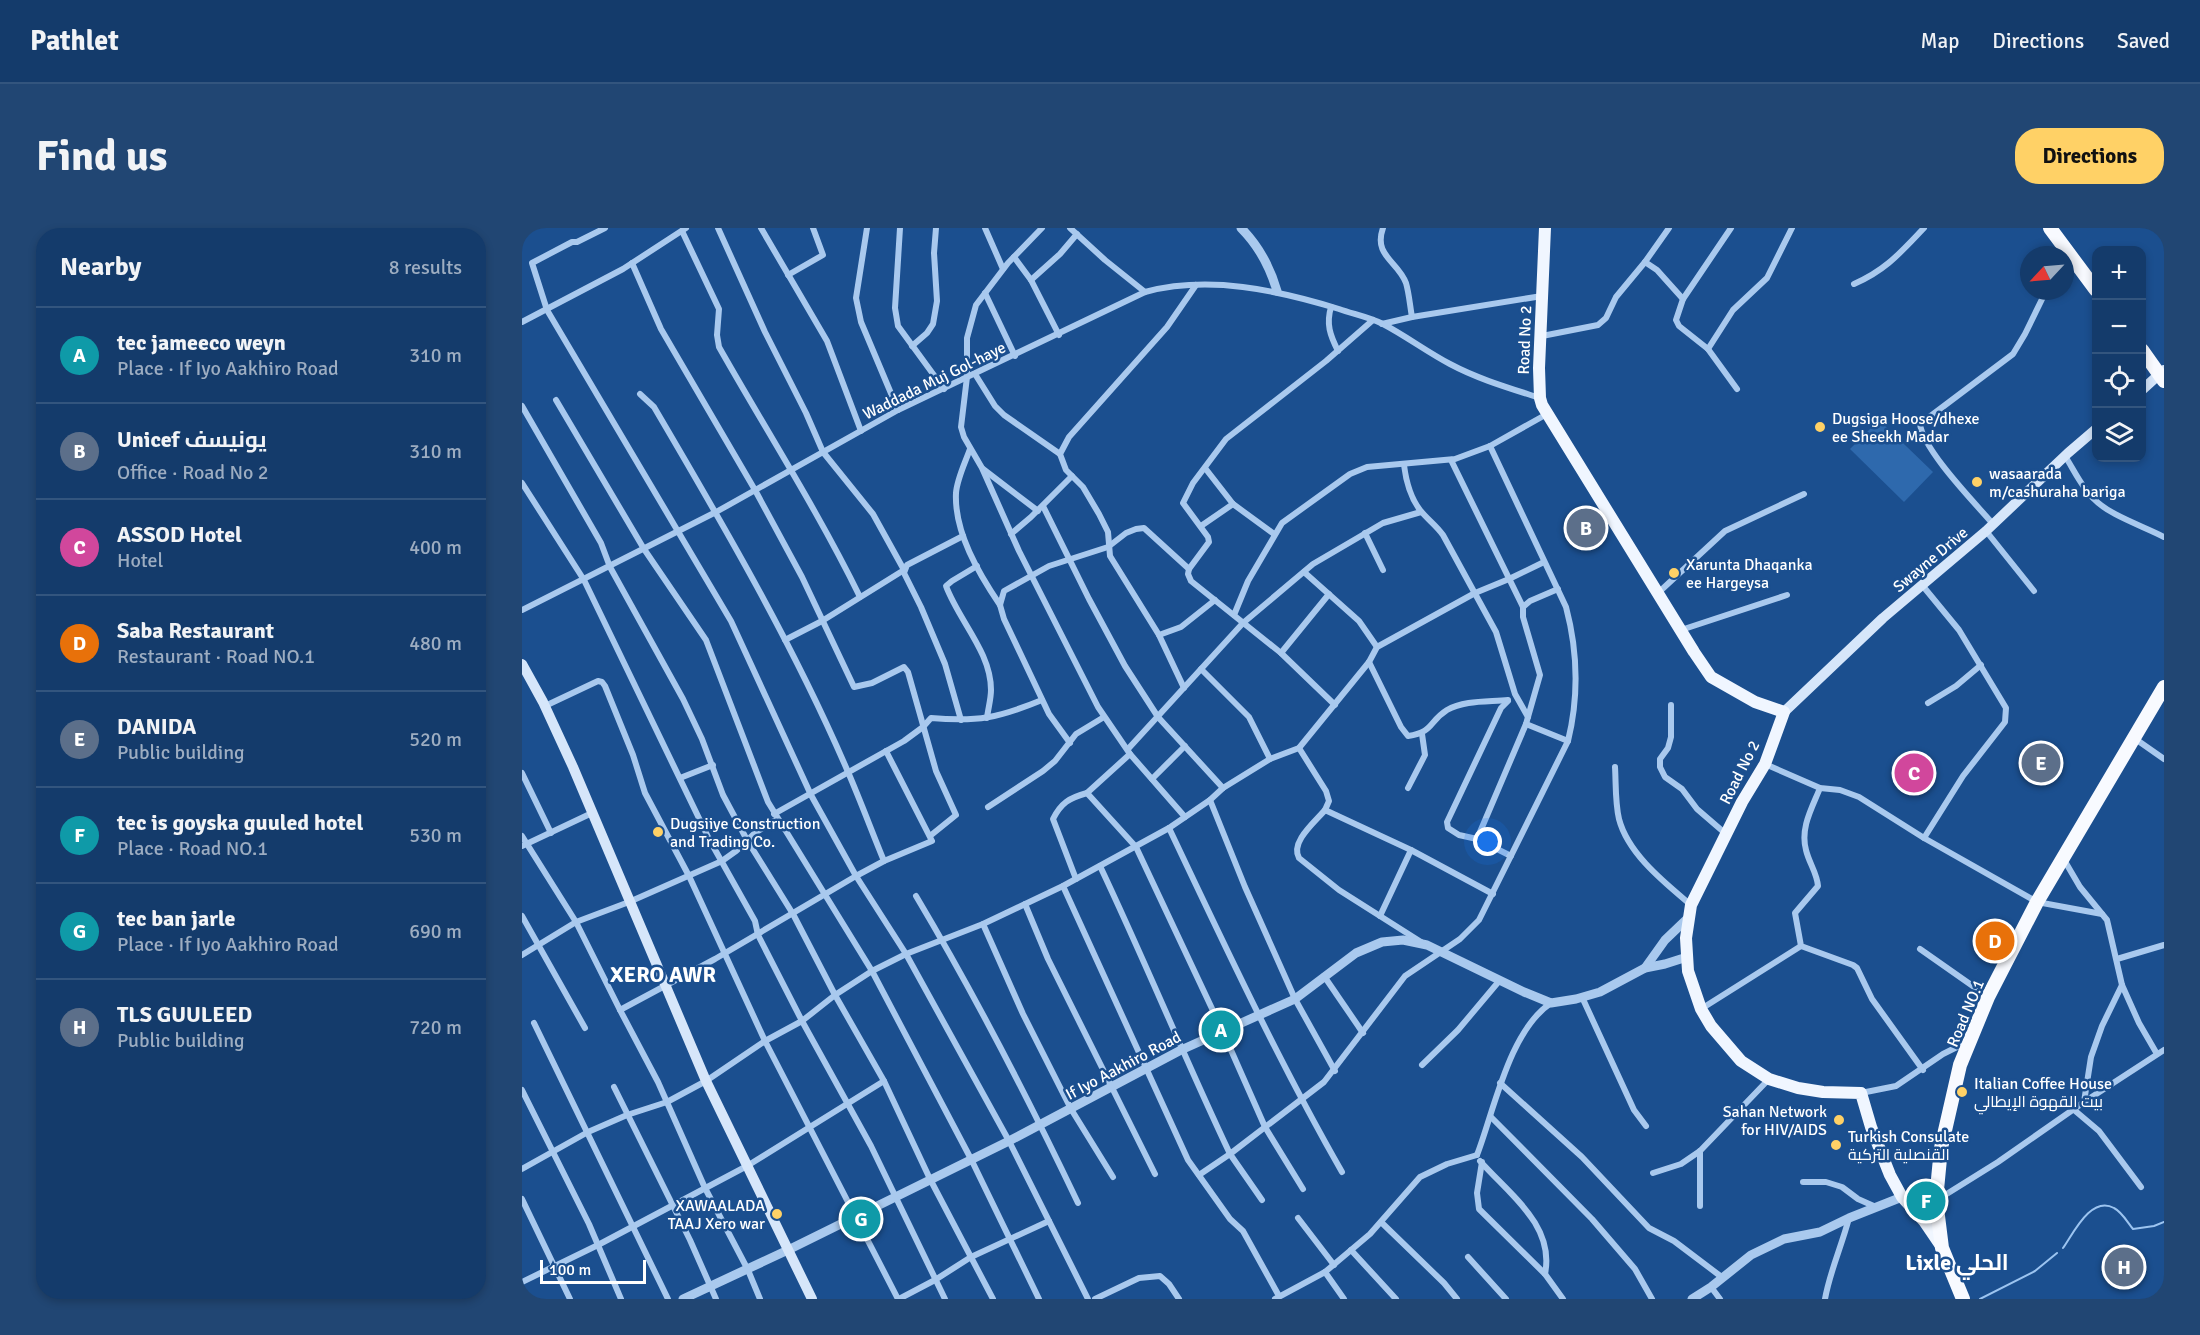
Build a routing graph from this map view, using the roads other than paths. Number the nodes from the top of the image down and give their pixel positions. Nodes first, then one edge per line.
1 (605, 228) edge
2 (718, 228) edge
3 (761, 228) edge
4 (813, 228) edge
5 (867, 228) edge
6 (900, 228) edge
7 (936, 228) edge
8 (985, 228) edge
9 (1042, 228) edge
10 (1070, 228) edge
11 (1241, 228) edge
12 (1383, 228) edge
13 (1545, 228) edge
14 (1670, 228) edge
15 (1731, 228) edge
16 (1792, 228) edge
17 (1924, 228) edge
18 (2050, 228) edge
19 (679, 230) edge
20 (1077, 234) junction
21 (2060, 246) edge
22 (1014, 257) junction
23 (1645, 262) junction
24 (632, 263) junction
25 (2074, 268) edge
26 (1003, 269) junction
27 (788, 275) junction
28 (1031, 280) junction
29 (1854, 284) dead end
30 (1196, 285) junction
31 (2092, 285) edge
32 (1277, 291) junction
33 (1145, 292) junction
34 (984, 293) junction
35 (1542, 296) junction
36 (1683, 299) junction
37 (2042, 300) edge
38 (1331, 307) junction
39 (547, 310) junction
40 (1412, 317) junction
41 (1373, 320) junction
42 (522, 322) edge
43 (1382, 324) junction
44 (1059, 335) junction
45 (1542, 336) junction
46 (912, 346) junction
47 (1708, 349) junction
48 (1338, 351) junction
49 (2145, 354) edge
50 (1015, 356) junction
51 (975, 374) junction
52 (2163, 375) edge
53 (967, 377) junction
54 (2146, 387) edge
55 (1737, 388) dead end
56 (944, 389) junction
57 (640, 394) dead end
58 (1540, 398) junction
59 (556, 400) dead end
60 (522, 406) edge
61 (898, 410) junction
62 (1547, 413) junction
63 (861, 430) junction
64 (2092, 433) edge
65 (1490, 446) junction
66 (970, 449) junction
67 (822, 452) junction
68 (1060, 454) junction
69 (2065, 456) junction
70 (1451, 460) junction
71 (1404, 465) junction
72 (982, 468) junction
73 (1205, 468) junction
74 (790, 470) junction
75 (1072, 476) junction
76 (522, 483) edge
77 (755, 490) junction
78 (1804, 494) dead end
79 (1233, 504) junction
80 (1040, 509) junction
81 (716, 512) junction
82 (1421, 512) junction
83 (1201, 526) junction
84 (1990, 528) junction
85 (677, 532) junction
86 (1365, 533) junction
87 (1011, 534) junction
88 (1274, 534) junction
89 (963, 536) junction
90 (2164, 537) edge
91 (1108, 547) junction
92 (644, 549) junction
93 (1070, 560) junction
94 (1544, 562) junction
95 (977, 566) junction
96 (610, 567) junction
97 (904, 570) junction
98 (1189, 570) junction
99 (1383, 570) dead end
100 (1304, 572) junction
101 (1031, 576) junction
102 (1509, 579) junction
103 (584, 580) junction
104 (1922, 585) junction
105 (1558, 589) junction
106 (2034, 591) dead end
107 (1475, 593) junction
108 (1658, 593) junction
109 (1329, 594) junction
110 (1787, 595) dead end
111 (860, 597) junction
112 (1215, 600) junction
113 (1000, 605) junction
114 (1523, 607) junction
115 (522, 610) edge
116 (1234, 615) junction
117 (822, 621) junction
118 (1243, 622) junction
119 (1680, 630) junction
120 (1159, 635) junction
121 (785, 640) junction
122 (1377, 646) junction
123 (1281, 653) junction
124 (1369, 662) junction
125 (522, 664) edge
126 (1981, 665) junction
127 (1202, 669) junction
128 (2164, 687) edge
129 (1184, 688) junction
130 (1515, 694) junction
131 (1042, 700) junction
132 (1508, 700) junction
133 (1928, 703) dead end
134 (1335, 705) junction
135 (1671, 705) dead end
136 (544, 706) junction
137 (1784, 712) junction
138 (1104, 717) junction
139 (1158, 717) junction
140 (987, 718) junction
141 (961, 720) junction
142 (1527, 721) junction
143 (923, 727) junction
144 (1422, 734) junction
145 (2134, 738) junction
146 (1568, 741) junction
147 (1070, 742) junction
148 (1185, 746) junction
149 (1299, 748) junction
150 (886, 751) junction
151 (1129, 752) junction
152 (1270, 759) junction
153 (2164, 759) edge
154 (1765, 764) junction
155 (713, 765) junction
156 (1615, 766) dead end
157 (848, 772) junction
158 (522, 773) edge
159 (680, 778) junction
160 (1152, 779) junction
161 (1223, 788) junction
162 (1408, 788) dead end
163 (1820, 788) junction
164 (1087, 793) junction
165 (811, 795) junction
166 (1210, 800) junction
167 (988, 807) dead end
168 (1325, 810) junction
169 (592, 813) junction
170 (776, 817) junction
171 (1185, 817) junction
172 (1169, 828) junction
173 (551, 832) junction
174 (1726, 834) junction
175 (522, 836) edge
176 (930, 836) junction
177 (1924, 838) junction
178 (1477, 839) junction
179 (747, 840) junction
180 (524, 845) edge
181 (1136, 847) junction
182 (1411, 850) junction
183 (1511, 856) junction
184 (2062, 858) junction
185 (722, 861) junction
186 (884, 861) junction
187 (1100, 866) junction
188 (689, 876) junction
189 (856, 876) junction
190 (1076, 879) junction
191 (1063, 886) junction
192 (824, 894) junction
193 (1492, 894) junction
194 (916, 896) dead end
195 (629, 902) junction
196 (2037, 902) junction
197 (1025, 904) junction
198 (1691, 905) junction
199 (793, 914) junction
200 (2102, 915) junction
201 (522, 916) edge
202 (1380, 916) junction
203 (1688, 918) junction
204 (576, 922) junction
205 (983, 924) junction
206 (758, 935) junction
207 (942, 940) junction
208 (539, 945) junction
209 (1427, 945) junction
210 (2164, 945) edge
211 (1801, 946) junction
212 (1920, 949) dead end
213 (1442, 952) junction
214 (724, 953) junction
215 (906, 954) junction
216 (522, 955) edge
217 (1687, 957) junction
218 (2117, 959) junction
219 (1645, 968) junction
220 (872, 971) junction
221 (1324, 976) junction
222 (1500, 980) junction
223 (2122, 985) junction
224 (666, 986) junction
225 (835, 996) junction
226 (1582, 997) junction
227 (1988, 997) junction
228 (1295, 999) junction
229 (1551, 1003) junction
230 (1701, 1009) junction
231 (620, 1010) junction
232 (1258, 1016) junction
233 (802, 1021) junction
234 (534, 1023) dead end
235 (585, 1028) dead end
236 (1223, 1032) junction
237 (1363, 1033) junction
238 (765, 1041) junction
239 (1970, 1041) junction
240 (1181, 1050) junction
241 (2161, 1052) edge
242 (1422, 1065) dead end
243 (1148, 1069) junction
244 (1923, 1070) junction
245 (1335, 1071) junction
246 (1768, 1079) junction
247 (706, 1081) junction
248 (884, 1081) junction
249 (1500, 1083) junction
250 (614, 1087) dead end
251 (1112, 1088) junction
252 (522, 1090) edge
253 (1861, 1093) junction
254 (1301, 1099) junction
255 (667, 1102) junction
256 (848, 1102) junction
257 (2084, 1102) junction
258 (1071, 1109) junction
259 (2073, 1109) junction
260 (627, 1115) junction
261 (1491, 1116) junction
262 (1040, 1124) junction
263 (1646, 1126) dead end
264 (1265, 1127) junction
265 (810, 1128) junction
266 (588, 1132) junction
267 (1009, 1141) junction
268 (1700, 1151) junction
269 (553, 1153) junction
270 (1230, 1154) junction
271 (1477, 1155) junction
272 (971, 1159) junction
273 (1482, 1162) junction
274 (747, 1166) junction
275 (522, 1169) edge
276 (1342, 1172) dead end
277 (1653, 1173) dead end
278 (1155, 1174) dead end
279 (1199, 1175) junction
280 (1113, 1177) dead end
281 (930, 1179) junction
282 (1803, 1182) dead end
283 (2141, 1187) dead end
284 (705, 1188) junction
285 (1303, 1189) dead end
286 (896, 1196) junction
287 (1902, 1197) junction
288 (522, 1199) edge
289 (1262, 1200) dead end
290 (1936, 1200) junction
291 (1077, 1203) dead end
292 (1700, 1206) dead end
293 (672, 1207) junction
294 (1876, 1207) junction
295 (1914, 1209) junction
296 (856, 1216) junction
297 (1298, 1218) dead end
298 (1849, 1218) junction
299 (1049, 1221) junction
300 (1381, 1222) junction
301 (633, 1227) junction
302 (1010, 1239) junction
303 (598, 1245) junction
304 (1942, 1248) junction
305 (788, 1250) junction
306 (1351, 1250) junction
307 (971, 1257) junction
308 (1468, 1257) dead end
309 (1334, 1265) junction
310 (554, 1267) junction
311 (748, 1270) junction
312 (1325, 1272) junction
313 (1545, 1274) junction
314 (1723, 1278) junction
315 (935, 1280) junction
316 (522, 1282) edge
317 (710, 1286) junction
318 (1711, 1287) junction
319 (1277, 1297) edge
320 (570, 1299) edge
321 (621, 1299) edge
322 (668, 1299) edge
323 (682, 1299) edge
324 (716, 1299) edge
325 (760, 1299) edge
326 (812, 1299) edge
327 (898, 1299) edge
328 (945, 1299) edge
329 (993, 1299) edge
330 (1039, 1299) edge
331 (1088, 1299) edge
332 (1095, 1299) edge
333 (1179, 1299) edge
334 (1344, 1299) edge
335 (1396, 1299) edge
336 (1457, 1299) edge
337 (1506, 1299) edge
338 (1563, 1299) edge
339 (1652, 1299) edge
340 (1692, 1299) edge
341 (1720, 1299) edge
342 (1825, 1299) edge
343 (1963, 1299) edge

1 - 39 street
2 - 67 street
3 - 27 street
4 - 27 street
5 - 61 street
6 - 46 street
7 - 46 street
8 - 26 street
9 - 22 street
10 - 20 street
11 - 32 street
12 - 40 street
13 - 35 main road, Road No 2
14 - 23 street
15 - 36 street
16 - 47 street
17 - 29 street
18 - 21 highway
19 - 24 street
19 - 74 street
20 - 28 street
20 - 33 street
22 - 26 street
22 - 28 street
23 - 36 street
23 - 45 street
24 - 39 street
24 - 77 street
25 - 31 highway
26 - 34 street
27 - 63 street
28 - 44 street
30 - 32 street, Waddada Muj Gol-haye
30 - 33 street, Waddada Muj Gol-haye
30 - 68 street
32 - 38 street, Waddada Muj Gol-haye
33 - 44 street, Waddada Muj Gol-haye
34 - 50 street
34 - 53 street
35 - 40 street
35 - 45 main road, Road No 2
36 - 47 street
37 - 84 street
38 - 41 street, Waddada Muj Gol-haye
38 - 48 street
39 - 42 street
39 - 85 street
40 - 43 street
41 - 43 street, Waddada Muj Gol-haye
41 - 48 street
43 - 58 street, Waddada Muj Gol-haye
44 - 50 street, Waddada Muj Gol-haye
45 - 58 main road, Road No 2
46 - 56 street
47 - 55 street
48 - 73 street
49 - 52 highway
50 - 51 street, Waddada Muj Gol-haye
51 - 53 street, Waddada Muj Gol-haye
51 - 68 street
52 - 54 main road
53 - 56 street, Waddada Muj Gol-haye
53 - 66 street
56 - 61 street, Waddada Muj Gol-haye
57 - 81 street
58 - 62 main road, Road No 2
59 - 92 street
60 - 96 street
61 - 63 street, Waddada Muj Gol-haye
62 - 65 street
62 - 108 main road, Road No 2
63 - 67 street, Waddada Muj Gol-haye
64 - 69 main road, Swayne Drive
65 - 70 street
65 - 94 street
66 - 72 street
66 - 89 street
67 - 74 street, Waddada Muj Gol-haye
67 - 97 street
68 - 75 street
69 - 84 main road, Swayne Drive
69 - 90 street
70 - 71 street
70 - 102 street
71 - 82 street
71 - 88 street
72 - 80 street
72 - 87 street
73 - 79 street
73 - 83 street
74 - 77 street, Waddada Muj Gol-haye
74 - 111 street
75 - 80 street
75 - 91 street
76 - 103 street
77 - 81 street, Waddada Muj Gol-haye
77 - 117 street
78 - 108 street
79 - 83 street
79 - 88 street
80 - 87 street
80 - 93 street
81 - 85 street, Waddada Muj Gol-haye
81 - 121 street
82 - 86 street
82 - 107 street
83 - 98 street
84 - 104 main road, Swayne Drive
84 - 106 street
85 - 92 street, Waddada Muj Gol-haye
85 - 165 street
86 - 99 street
86 - 100 street
87 - 101 street
88 - 116 street
89 - 95 street
89 - 97 street
91 - 93 street
91 - 98 street
91 - 120 street
92 - 96 street, Waddada Muj Gol-haye
92 - 170 street
93 - 101 street
93 - 139 street
94 - 102 street
94 - 105 street
95 - 113 street
95 - 140 street
96 - 103 street, Waddada Muj Gol-haye
96 - 155 street
97 - 111 street
97 - 141 street
98 - 112 street
100 - 109 street
100 - 118 street
101 - 113 street
101 - 138 street
102 - 107 street
102 - 114 street
103 - 115 street, Waddada Muj Gol-haye
103 - 159 street
104 - 126 street
104 - 137 main road, Swayne Drive
105 - 114 street
105 - 146 street
107 - 122 street
107 - 130 street
108 - 119 main road, Road No 2
109 - 122 street
109 - 123 street
110 - 119 street
111 - 117 street
112 - 116 street
112 - 120 street
113 - 131 street
114 - 142 street
116 - 118 street
117 - 121 street
117 - 143 street
118 - 123 street
118 - 127 street
119 - 137 main road, Road No 2
120 - 129 street
121 - 157 street
122 - 124 street
123 - 134 street
124 - 134 street
124 - 144 street
125 - 136 main road
126 - 133 street
126 - 177 street
127 - 129 street
127 - 152 street
128 - 145 highway, Road NO.1
129 - 139 street
130 - 132 street
130 - 142 street
131 - 140 street
131 - 147 street
132 - 144 street
132 - 178 street
134 - 149 street
135 - 174 street
136 - 169 main road
136 - 188 street
137 - 154 main road, Road No 2
138 - 147 street
138 - 151 street
139 - 148 street
139 - 151 street
140 - 141 street
141 - 143 street
142 - 146 street
142 - 178 street
143 - 150 street
143 - 176 street
144 - 162 street
145 - 153 street
145 - 184 highway, Road NO.1
146 - 183 street
147 - 167 street
148 - 160 street
148 - 161 street
149 - 152 street
149 - 168 street
150 - 157 street
150 - 176 street
151 - 160 street
151 - 164 street
152 - 161 street
154 - 163 street
154 - 174 main road, Road No 2
155 - 159 street
155 - 179 street
156 - 198 street
157 - 165 street
157 - 186 street
158 - 173 street
159 - 185 street
160 - 171 street
161 - 166 street
163 - 177 street
163 - 211 street
164 - 181 street
164 - 190 street
165 - 170 street
165 - 189 street
166 - 171 street
166 - 228 street
168 - 182 street
168 - 202 street
169 - 173 street
169 - 195 main road
170 - 179 street
170 - 192 street
171 - 172 street
172 - 181 street
172 - 232 street
173 - 180 street
174 - 198 main road, Road No 2
175 - 180 street
176 - 186 street
177 - 196 street
178 - 183 street
179 - 185 street
179 - 199 street
180 - 204 street
181 - 187 street
181 - 236 street
182 - 193 street
182 - 202 street
183 - 193 street
184 - 196 highway, Road NO.1
184 - 200 street
185 - 188 street
185 - 206 street
186 - 189 street
187 - 190 street
187 - 240 street
188 - 195 street
188 - 214 street
189 - 192 street
189 - 215 street
190 - 191 street
191 - 197 street
191 - 243 street
192 - 199 street
192 - 220 street
193 - 213 street
194 - 207 street
195 - 204 street
195 - 224 main road
196 - 200 street
196 - 227 highway, Road NO.1
197 - 205 street
197 - 251 street
198 - 203 main road, Road No 2
199 - 206 street
199 - 225 street
200 - 218 street
201 - 208 street
202 - 209 street
203 - 217 main road, Road No 2
203 - 219 street
204 - 208 street
204 - 231 street
205 - 207 street
205 - 258 street
206 - 214 street
206 - 233 street
207 - 215 street
207 - 262 street
208 - 216 street
208 - 235 street
209 - 213 street, If Iyo Aakhiro Road
209 - 221 street, If Iyo Aakhiro Road
210 - 218 street
211 - 230 street
211 - 244 street
212 - 227 street
213 - 222 street, If Iyo Aakhiro Road
213 - 237 street
214 - 224 street
214 - 238 street
215 - 220 street
215 - 267 street
217 - 219 street
217 - 230 main road, Road No 2
218 - 223 street
219 - 226 street
220 - 225 street
220 - 272 street
221 - 228 street, If Iyo Aakhiro Road
221 - 237 street
222 - 229 street, If Iyo Aakhiro Road
222 - 242 street
223 - 241 street
223 - 257 street
224 - 231 street
224 - 247 main road
225 - 233 street
225 - 248 street
226 - 229 street
226 - 263 street
227 - 239 highway, Road NO.1
228 - 232 street, If Iyo Aakhiro Road
228 - 245 street
229 - 249 street
230 - 246 main road, Road No 2
231 - 255 street
232 - 236 street, If Iyo Aakhiro Road
232 - 254 street
233 - 238 street
233 - 256 street
234 - 266 street
236 - 240 street, If Iyo Aakhiro Road
236 - 264 street
237 - 245 street
238 - 247 street
238 - 265 street
239 - 244 street
239 - 290 highway, Road NO.1
240 - 243 street, If Iyo Aakhiro Road
240 - 270 street
241 - 257 street
243 - 251 street, If Iyo Aakhiro Road
243 - 279 street
244 - 253 street
245 - 254 street
246 - 253 main road, Road No 2
246 - 268 street
247 - 255 street
247 - 274 main road
248 - 256 street
248 - 281 street
249 - 261 street
249 - 314 street
250 - 260 street
251 - 258 street, If Iyo Aakhiro Road
251 - 278 street
252 - 269 street
253 - 287 main road
254 - 264 street
254 - 276 street
255 - 260 street
255 - 284 street
256 - 265 street
256 - 286 street
257 - 259 street
258 - 262 street, If Iyo Aakhiro Road
258 - 280 street
259 - 283 street
259 - 290 street
260 - 266 street
260 - 293 street
261 - 271 street
261 - 339 street
262 - 267 street, If Iyo Aakhiro Road
262 - 291 street
264 - 270 street
264 - 285 street
265 - 274 street
265 - 296 street
266 - 269 street
266 - 301 street
267 - 272 street, If Iyo Aakhiro Road
267 - 299 street
268 - 277 street
268 - 292 street
269 - 275 street
269 - 303 street
270 - 279 street
270 - 289 street
271 - 273 street
271 - 300 street
272 - 281 street, If Iyo Aakhiro Road
272 - 302 street
273 - 313 street
273 - 313 street
274 - 284 street
274 - 305 main road
279 - 319 street
281 - 286 street, If Iyo Aakhiro Road
281 - 307 street
282 - 294 street
284 - 293 street
284 - 311 street
286 - 296 street, If Iyo Aakhiro Road
286 - 315 street
287 - 294 street
287 - 295 main road
288 - 310 street
290 - 295 highway
290 - 304 highway, Road NO.1
293 - 301 street
293 - 317 street
294 - 298 street
295 - 304 main road
296 - 305 street, If Iyo Aakhiro Road
296 - 327 street
297 - 309 street
298 - 314 street
298 - 342 street
299 - 302 street
299 - 331 street
300 - 306 street
300 - 336 street
301 - 303 street
301 - 322 street
302 - 307 street
302 - 330 street
303 - 310 street
303 - 321 street
304 - 343 highway, Road NO.1
305 - 311 street, If Iyo Aakhiro Road
305 - 326 main road
306 - 309 street
306 - 335 street
307 - 315 street
307 - 329 street
308 - 337 street
309 - 312 street
310 - 316 street
310 - 320 street
311 - 317 street, If Iyo Aakhiro Road
311 - 325 street
312 - 319 street
312 - 334 street
313 - 338 street
314 - 318 street
315 - 327 street
315 - 328 street
317 - 323 street, If Iyo Aakhiro Road
317 - 324 street
318 - 340 street
318 - 341 street
332 - 333 street

